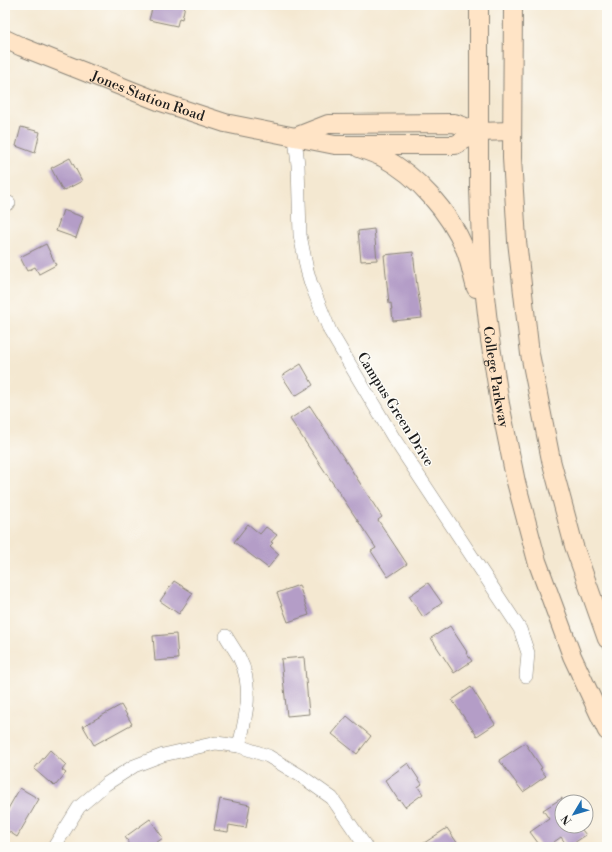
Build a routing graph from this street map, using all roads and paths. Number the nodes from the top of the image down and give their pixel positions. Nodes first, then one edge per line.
1 (479, 5) edge
2 (513, 5) edge
3 (5, 39) edge
4 (511, 131) junction
5 (479, 132) junction
6 (295, 137) junction
7 (351, 144) junction
8 (490, 340) junction
9 (574, 546) junction
10 (607, 604) edge
11 (226, 636) dead end
12 (607, 639) edge
13 (526, 676) dead end
14 (607, 731) edge
15 (239, 746) junction
16 (54, 847) edge
17 (366, 847) edge

1 - 5 main road, College Parkway
2 - 4 main road
3 - 6 main road, Jones Station Road
4 - 5 main road, Jones Station Road
4 - 9 main road
5 - 6 main road, Jones Station Road
5 - 7 main road, Jones Station Road
5 - 8 main road, College Parkway
6 - 7 main road, Jones Station Road
6 - 13 street, Campus Green Drive
7 - 8 main road
8 - 14 main road, College Parkway
9 - 10 main road
9 - 12 main road
11 - 15 street
15 - 16 street
15 - 17 street

